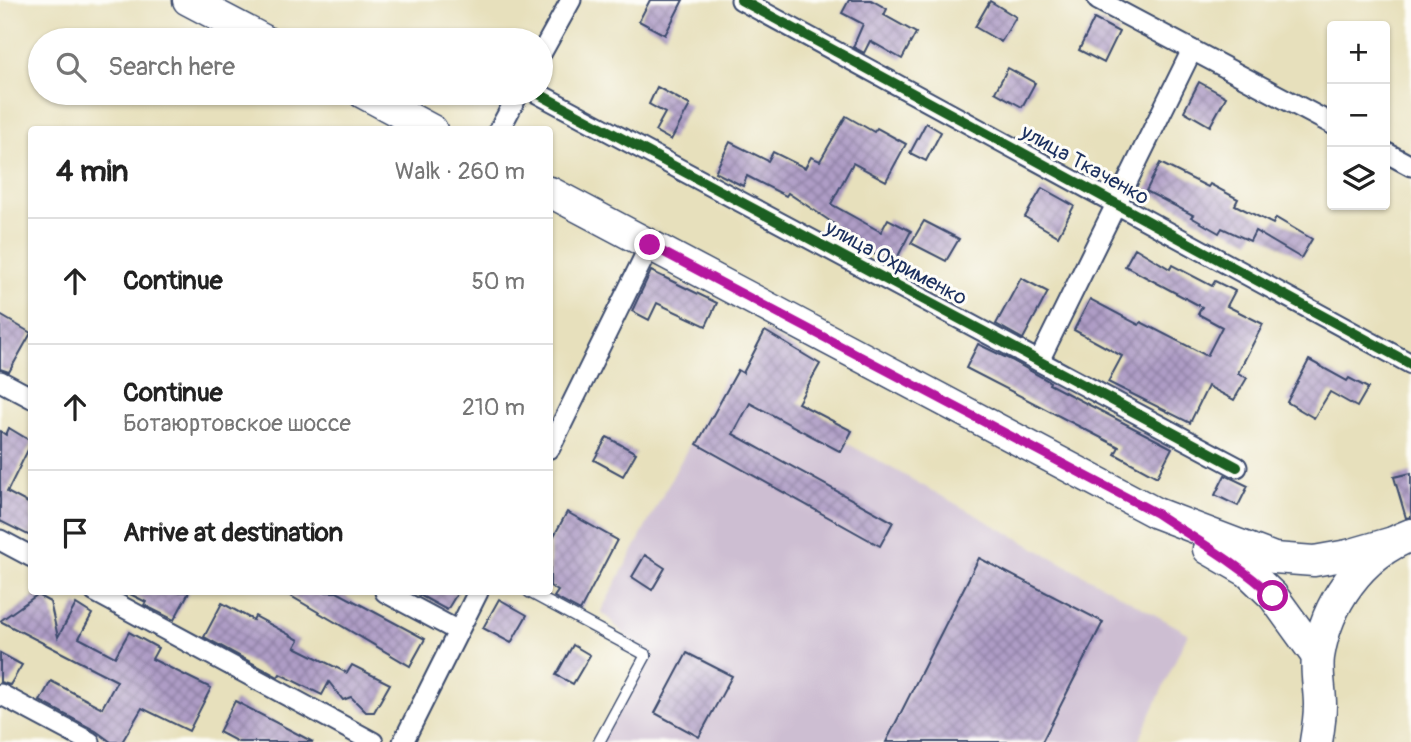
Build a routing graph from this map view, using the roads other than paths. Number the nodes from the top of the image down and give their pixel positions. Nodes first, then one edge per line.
1 (188, 0) edge
2 (571, 0) edge
3 (741, 0) edge
4 (1098, 0) edge
5 (241, 28) edge
6 (553, 32) edge
7 (1192, 50) junction
8 (553, 102) edge
9 (385, 105) edge
10 (513, 105) edge
11 (1327, 121) edge
12 (425, 126) edge
13 (501, 126) edge
14 (1390, 155) edge
15 (1411, 166) edge
16 (553, 194) edge
17 (1116, 203) junction
18 (650, 245) junction
19 (1039, 361) junction
20 (1411, 364) edge
21 (0, 381) edge
22 (28, 396) edge
23 (553, 442) edge
24 (1237, 467) dead end
25 (1156, 513) junction
26 (1402, 538) edge
27 (0, 540) edge
28 (28, 555) edge
29 (101, 595) edge
30 (391, 595) edge
31 (476, 595) edge
32 (535, 595) edge
33 (458, 631) junction
34 (1318, 659) junction
35 (0, 694) edge
36 (1321, 707) junction
37 (90, 742) edge
38 (373, 742) edge
39 (404, 742) edge
40 (598, 742) edge
41 (1316, 742) edge
42 (1335, 742) edge

1 - 5 main road
2 - 6 street
3 - 17 street, улица Ткаченко
4 - 7 street
7 - 11 street
7 - 17 street
8 - 19 street, улица Охрименко
9 - 12 main road
10 - 13 street
14 - 15 street
16 - 18 main road
17 - 19 street
17 - 20 street, улица Ткаченко
18 - 23 street
18 - 25 main road
19 - 24 street, улица Охрименко
21 - 22 street
25 - 26 main road
25 - 34 main road
26 - 34 highway
27 - 28 street
29 - 38 street
30 - 33 street
31 - 33 street
32 - 40 lane
33 - 39 street
34 - 36 highway
35 - 37 street
36 - 41 highway
36 - 42 highway

